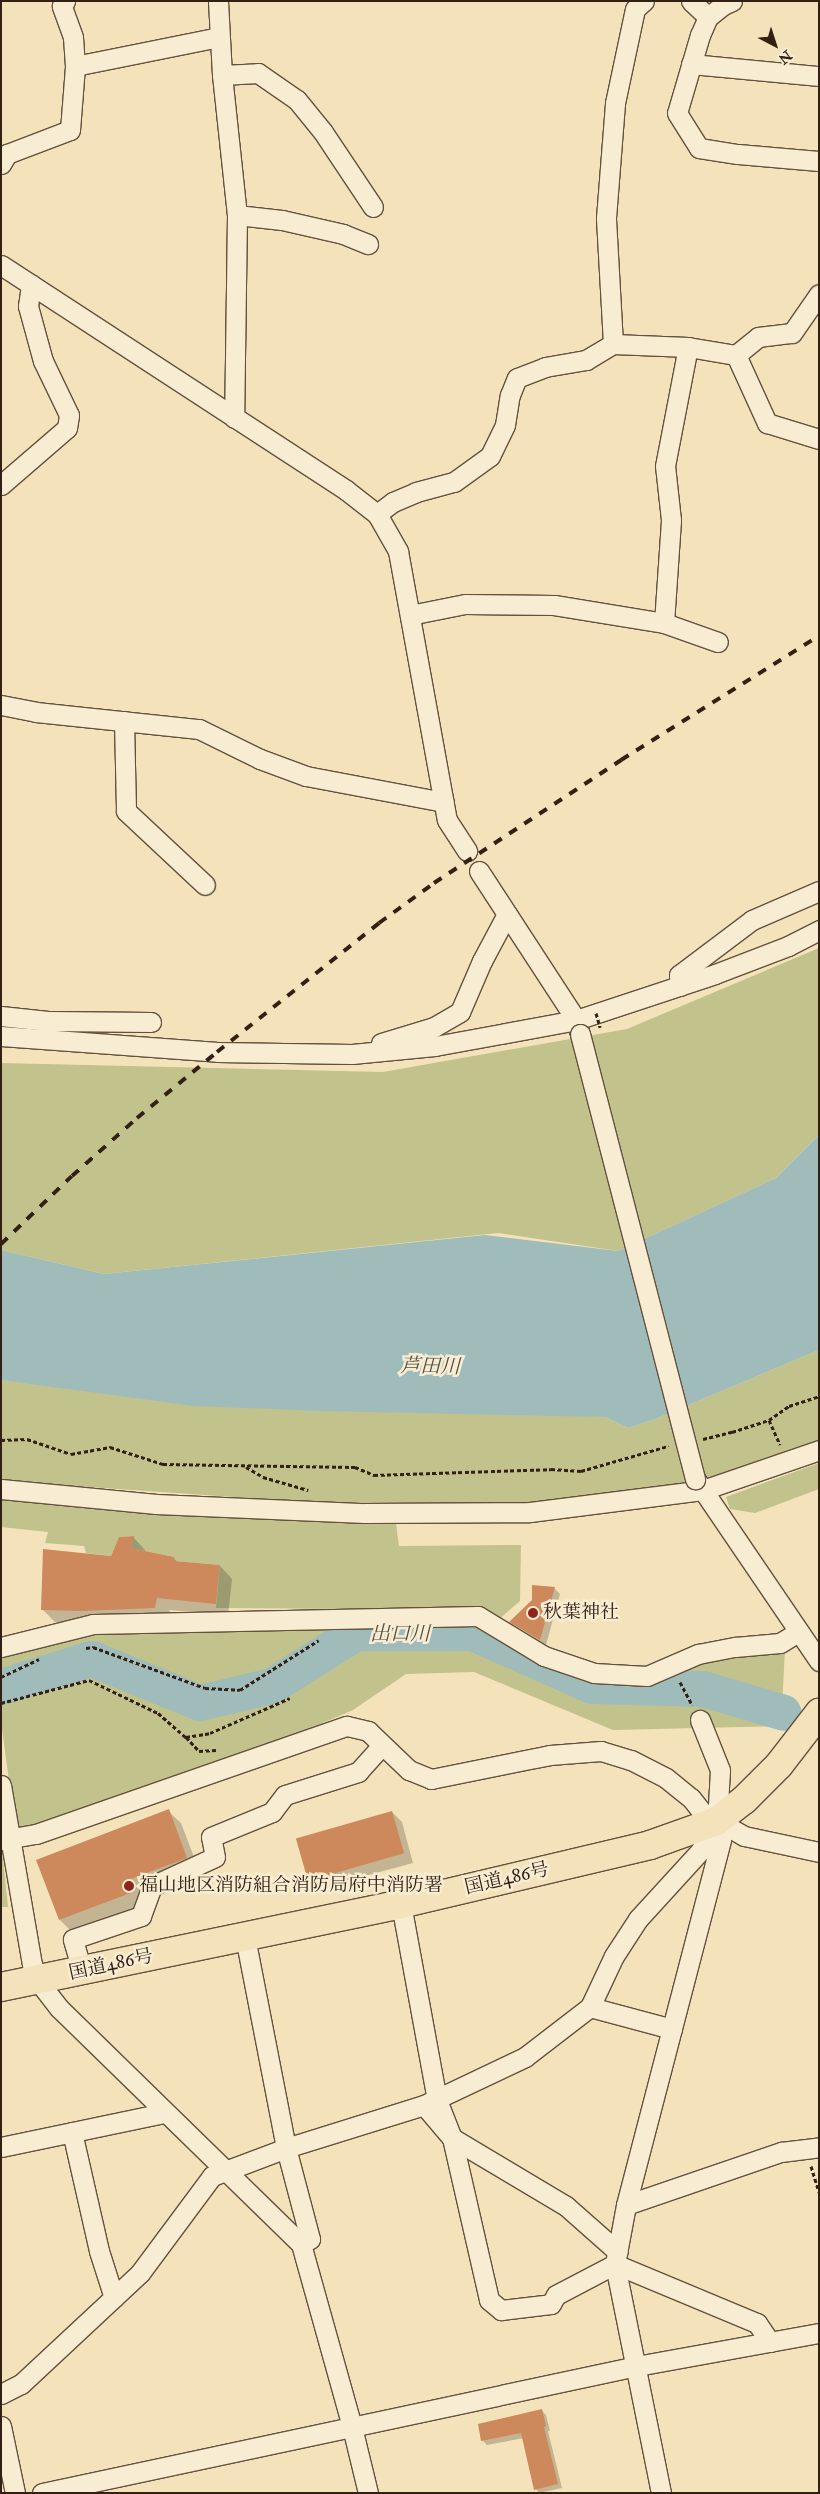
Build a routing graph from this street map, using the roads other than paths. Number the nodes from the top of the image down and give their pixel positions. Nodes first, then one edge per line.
1 (65, 1) edge
2 (218, 1) edge
3 (644, 1) edge
4 (691, 1) edge
5 (732, 1) edge
6 (708, 18) junction
7 (219, 37) junction
8 (691, 64) junction
9 (75, 66) junction
10 (222, 75) junction
11 (819, 76) edge
12 (819, 161) edge
13 (1, 164) edge
14 (373, 207) dead end
15 (237, 215) junction
16 (368, 244) dead end
17 (1, 264) edge
18 (31, 284) junction
19 (819, 294) edge
20 (613, 344) junction
21 (688, 347) junction
22 (736, 355) junction
23 (234, 418) junction
24 (819, 439) edge
25 (1, 484) edge
26 (378, 514) junction
27 (410, 614) junction
28 (664, 623) junction
29 (718, 642) dead end
30 (1, 705) edge
31 (124, 721) junction
32 (444, 802) junction
33 (467, 851) dead end
34 (479, 871) dead end
35 (205, 885) dead end
36 (819, 891) edge
37 (507, 914) junction
38 (819, 930) edge
39 (680, 986) junction
40 (1, 1016) edge
41 (152, 1022) dead end
42 (578, 1027) junction
43 (1, 1036) edge
44 (376, 1051) junction
45 (819, 1450) edge
46 (699, 1485) junction
47 (1, 1488) edge
48 (798, 1632) junction
49 (1, 1648) edge
50 (819, 1661) edge
51 (819, 1713) edge
52 (700, 1720) road end
53 (382, 1745) junction
54 (1, 1785) edge
55 (717, 1821) junction
56 (6, 1836) edge
57 (819, 1852) edge
58 (401, 1904) junction
59 (245, 1937) junction
60 (82, 1971) junction
61 (38, 1981) junction
62 (1, 1986) edge
63 (590, 2007) junction
64 (672, 2029) junction
65 (430, 2102) junction
66 (164, 2113) junction
67 (72, 2132) junction
68 (452, 2138) junction
69 (1, 2147) edge
70 (286, 2148) junction
71 (813, 2148) edge
72 (226, 2169) junction
73 (626, 2204) junction
74 (301, 2244) junction
75 (616, 2258) junction
76 (114, 2298) junction
77 (819, 2333) edge
78 (770, 2342) junction
79 (637, 2366) junction
80 (1, 2394) edge
81 (1, 2426) edge
82 (352, 2427) junction
83 (15, 2493) edge
84 (42, 2493) edge
85 (368, 2493) edge
86 (662, 2493) edge

1 - 9 street
2 - 7 street
3 - 20 street
4 - 6 street
5 - 6 street
6 - 8 street
7 - 9 street
7 - 10 street
8 - 11 street
8 - 12 street
9 - 13 street
10 - 14 street
10 - 15 street
15 - 16 street
15 - 23 street
17 - 18 street
18 - 23 street
18 - 25 street
19 - 22 street
20 - 21 street
20 - 26 street
21 - 22 street
21 - 28 street
22 - 24 street
23 - 26 street
26 - 27 street
27 - 28 street
27 - 32 street
28 - 29 street
30 - 31 street
31 - 32 street
31 - 35 street
32 - 33 street
34 - 37 street
36 - 39 street
37 - 42 street
37 - 44 street
38 - 39 street
39 - 42 street
40 - 41 street
42 - 44 street
42 - 46 street, bridge
43 - 44 street
45 - 46 street
46 - 47 street
46 - 48 street
48 - 49 street
48 - 50 street
51 - 55 highway, 国道486号
52 - 55 street
53 - 55 street
53 - 56 street
53 - 60 street
54 - 56 street
55 - 57 street
55 - 58 highway, 国道486号
55 - 63 street
55 - 64 street
56 - 61 street
58 - 59 highway, 国道486号
58 - 65 street
59 - 60 highway, 国道486号
59 - 70 street
60 - 61 highway, 国道486号
61 - 62 highway, 国道486号
61 - 66 street
63 - 64 street
63 - 65 street
64 - 73 street
65 - 68 street
65 - 70 street
66 - 67 street
66 - 72 street
67 - 69 street
67 - 76 street
68 - 75 street
68 - 75 street
70 - 72 street
70 - 74 street
71 - 73 street
72 - 74 street
72 - 76 street
73 - 75 street
74 - 82 street
75 - 78 street
75 - 79 street
76 - 80 street
77 - 78 street
78 - 79 street
79 - 82 street
79 - 86 street
81 - 83 street
82 - 84 street
82 - 85 street

